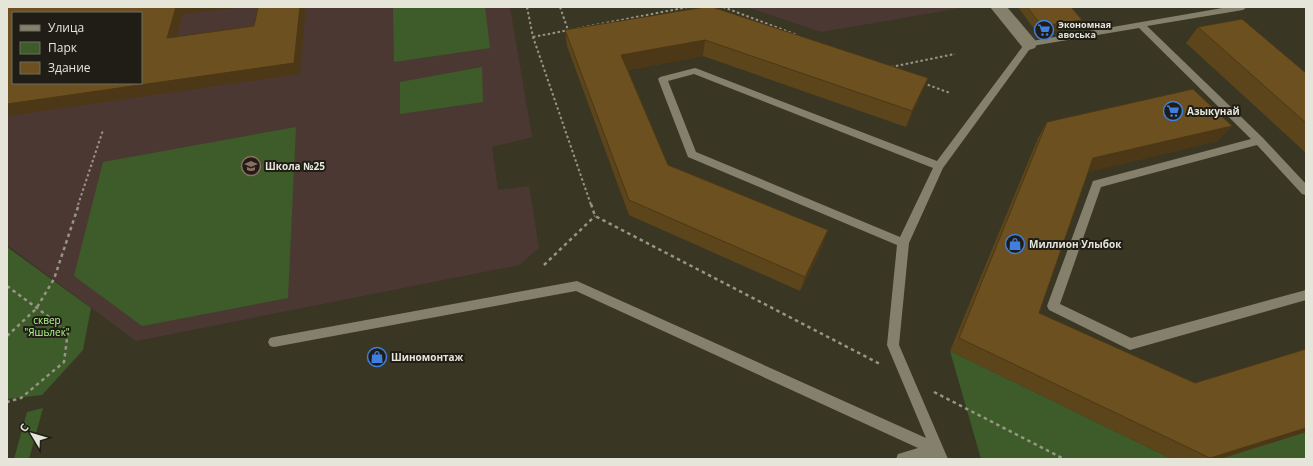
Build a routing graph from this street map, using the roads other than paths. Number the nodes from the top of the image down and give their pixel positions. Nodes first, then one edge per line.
1 (998, 7) edge
2 (1243, 7) edge
3 (1141, 25) junction
4 (1029, 44) junction
5 (1259, 141) junction
6 (939, 166) junction
7 (1306, 191) edge
8 (903, 243) junction
9 (1306, 294) edge
10 (274, 342) dead end
11 (939, 454) edge
12 (903, 459) edge

1 - 4 street
2 - 3 lane
3 - 4 lane
3 - 5 lane
4 - 6 lane
5 - 7 lane
5 - 9 lane
6 - 8 lane
6 - 8 lane
8 - 11 lane
10 - 11 lane
11 - 12 lane

